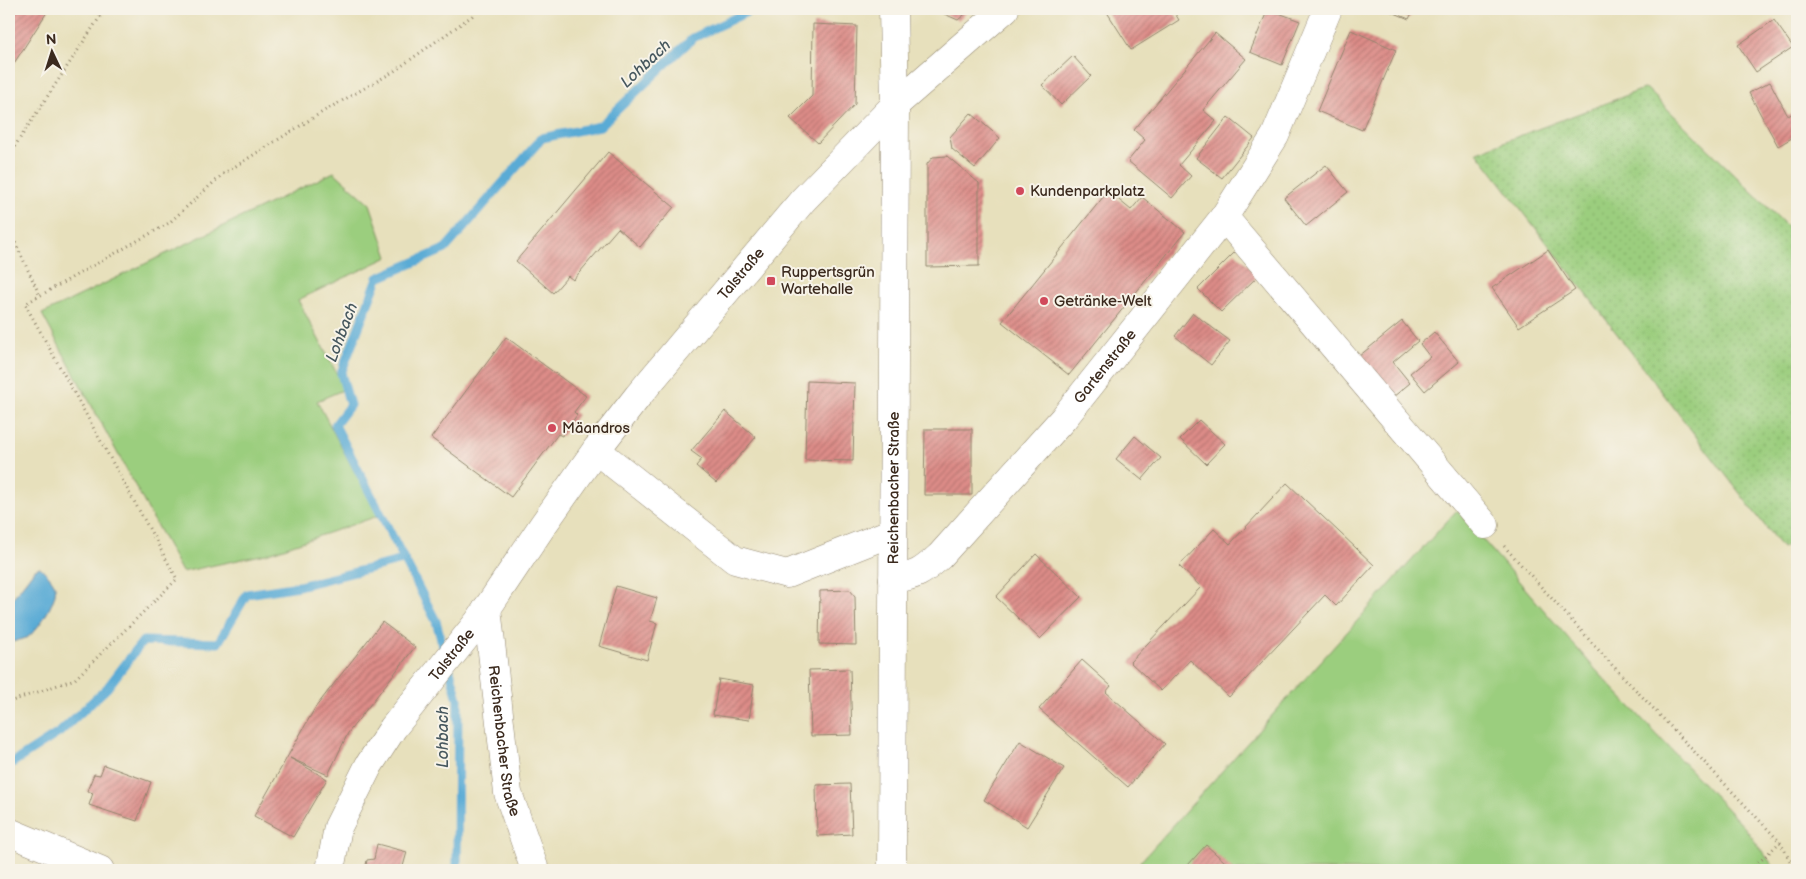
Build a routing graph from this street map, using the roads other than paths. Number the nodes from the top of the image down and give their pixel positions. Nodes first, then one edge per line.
1 (893, 9) edge
2 (1006, 9) edge
3 (1328, 9) edge
4 (895, 104) junction
5 (1224, 217) junction
6 (596, 450) junction
7 (1485, 525) road end
8 (893, 532) junction
9 (893, 579) junction
10 (482, 616) junction
11 (9, 832) edge
12 (100, 870) edge
13 (330, 870) edge
14 (535, 870) edge
15 (892, 870) edge

1 - 4 street, Reichenbacher Straße
2 - 4 street, Talstraße
3 - 5 street, Gartenstraße
4 - 6 street, Talstraße
4 - 8 street, Reichenbacher Straße
5 - 7 street
5 - 9 street, Gartenstraße
6 - 8 street
6 - 10 street, Talstraße
8 - 9 street, Reichenbacher Straße
9 - 15 street, Reichenbacher Straße
10 - 13 street, Talstraße
10 - 14 street, Reichenbacher Straße
11 - 12 street

